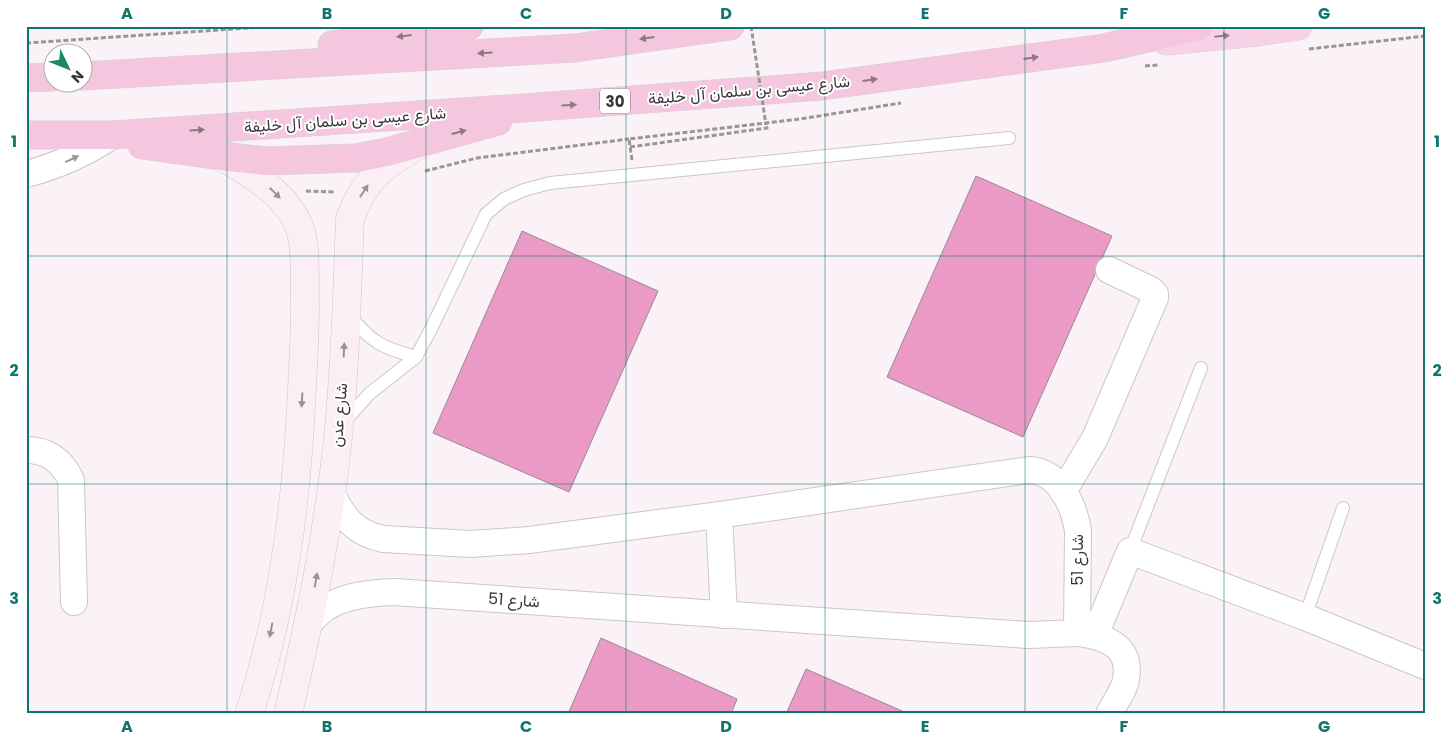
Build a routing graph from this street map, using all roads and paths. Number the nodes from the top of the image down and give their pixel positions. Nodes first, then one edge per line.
1 (278, 26) edge
2 (469, 26) edge
3 (730, 26) edge
4 (752, 26) edge
5 (1198, 26) edge
6 (1298, 26) edge
7 (26, 43) edge
8 (1104, 48) junction
9 (92, 75) edge
10 (92, 75) edge
11 (42, 77) edge
12 (26, 78) edge
13 (537, 107) junction
14 (26, 135) edge
15 (113, 136) junction
16 (1009, 138) dead end
17 (629, 139) dead end
18 (421, 143) junction
19 (630, 148) dead end
20 (221, 156) junction
21 (416, 173) dead end
22 (26, 174) edge
23 (273, 191) junction
24 (362, 193) junction
25 (1109, 270) dead end
26 (347, 283) junction
27 (304, 287) junction
28 (346, 311) junction
29 (416, 357) junction
30 (1201, 368) dead end
31 (339, 427) junction
32 (26, 450) edge
33 (331, 492) junction
34 (1063, 492) junction
35 (1343, 508) dead end
36 (719, 515) junction
37 (1130, 551) junction
38 (74, 602) dead end
39 (724, 614) junction
40 (1305, 617) junction
41 (310, 621) junction
42 (1086, 634) junction
43 (264, 659) junction
44 (299, 666) junction
45 (1425, 666) edge
46 (249, 712) edge
47 (283, 714) edge
48 (288, 714) edge
49 (1109, 714) edge

1 - 7 path
2 -> 9 highway
3 -> 10 highway
4 - 19 path, bridge
5 - 8 highway, شارع عيسى بن سلمان آل خليفة / 30
8 -> 6 highway
13 -> 8 highway, شارع عيسى بن سلمان آل خليفة / 30
11 - 12 highway
15 -> 13 highway, شارع عيسى بن سلمان آل خليفة / 30
18 -> 13 highway
14 - 15 highway, شارع عيسى بن سلمان آل خليفة / 30
15 - 20 highway
22 -> 15 street
16 - 29 lane
17 - 21 path
18 - 20 highway
24 -> 18 main road, شارع عدن
20 - 23 main road
23 - 24 path
23 -> 27 main road
24 - 26 main road, شارع عدن
25 - 34 street
26 - 27 main road
26 - 28 main road, شارع عدن
27 -> 43 main road
28 - 29 lane
31 -> 28 main road, شارع عدن
29 - 31 lane
30 - 37 lane
31 - 33 main road, شارع عدن
32 - 38 street
33 - 36 street, شارع 51
41 -> 33 main road, شارع عدن
34 - 36 street, شارع 51
34 - 42 street, شارع 51
35 - 40 lane
36 - 39 street
37 - 40 street
37 - 42 street
39 - 41 street, شارع 51
39 - 42 street, شارع 51
40 - 45 street
41 - 44 main road, شارع عدن
42 - 49 street
43 - 44 main road
43 - 46 main road
44 - 48 main road, شارع عدن
46 - 47 main road

